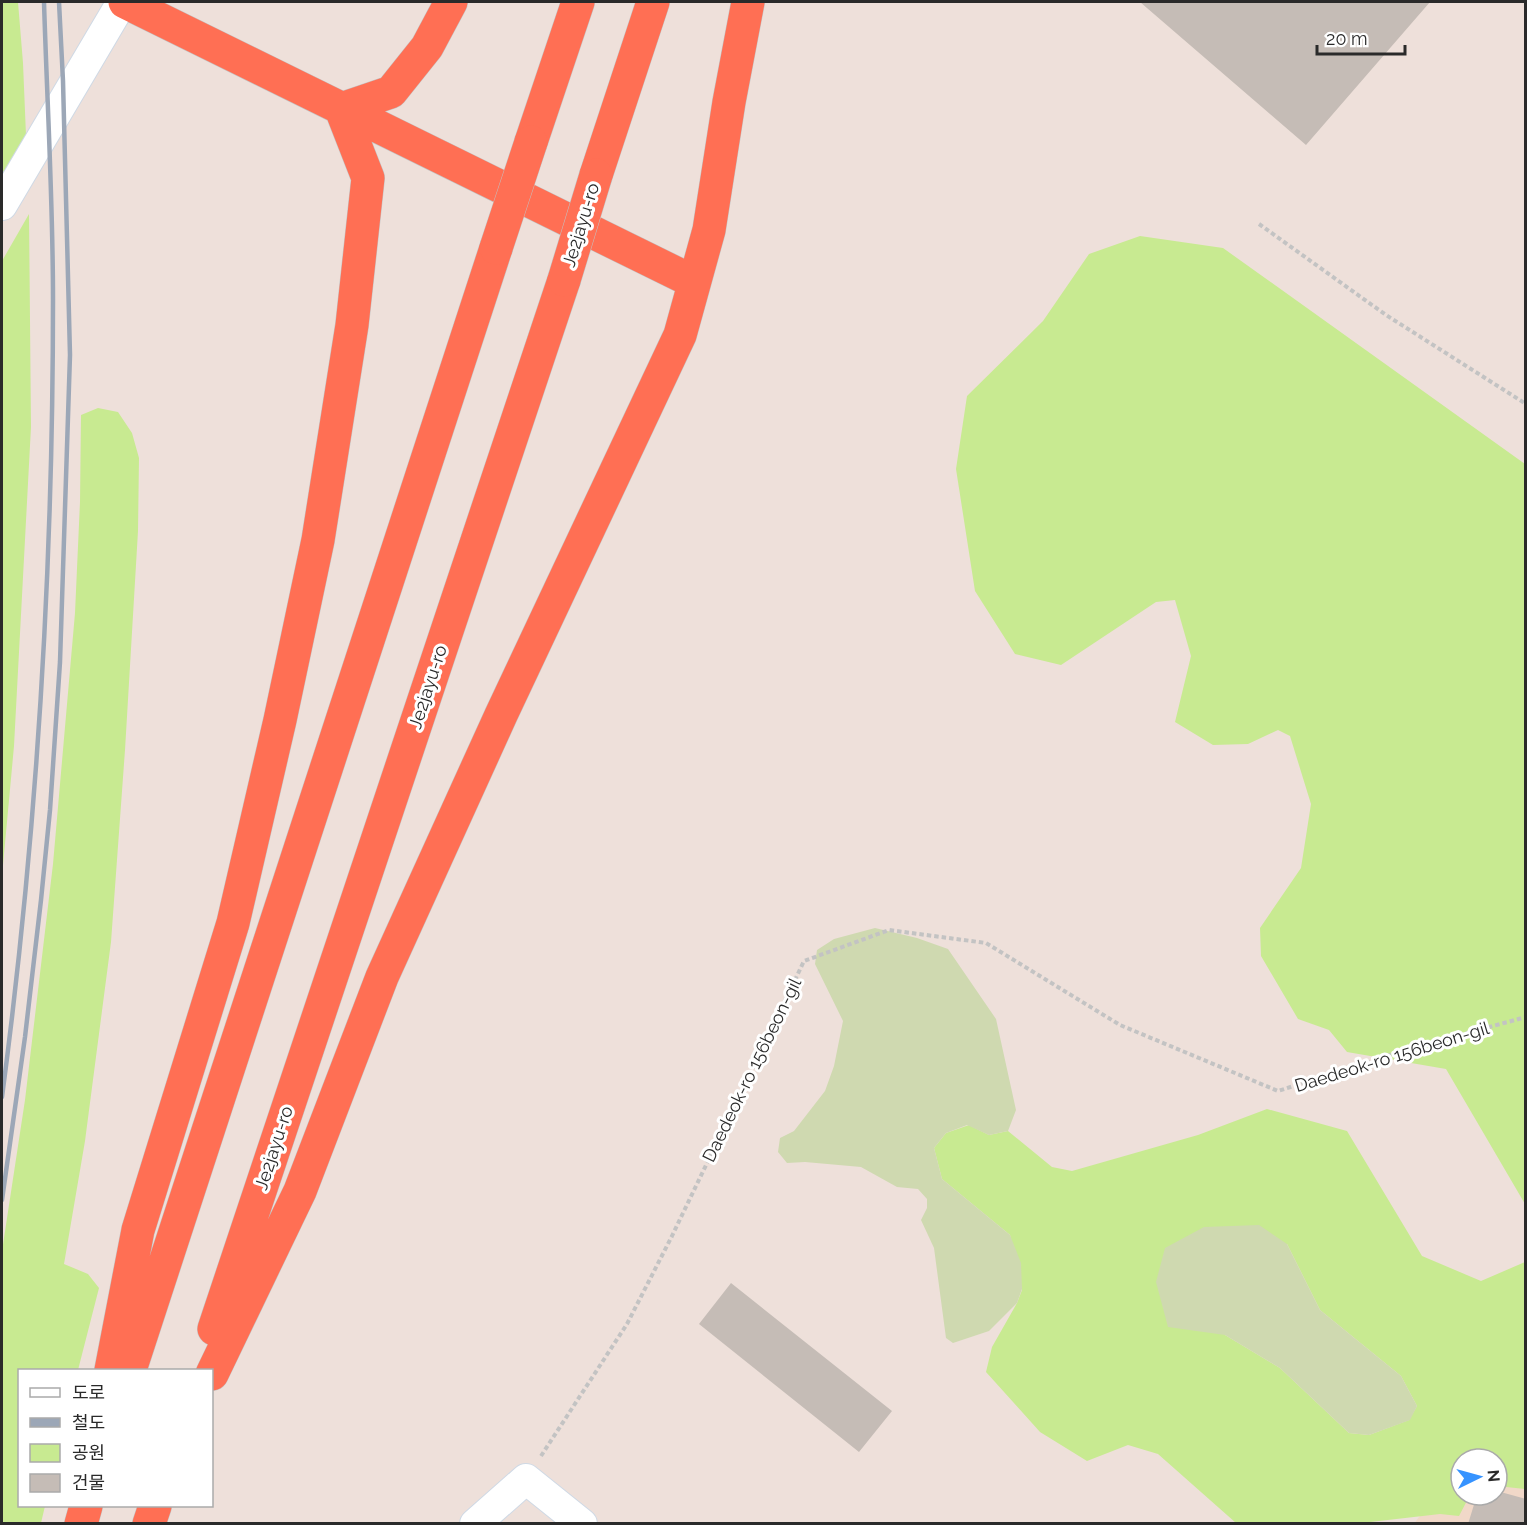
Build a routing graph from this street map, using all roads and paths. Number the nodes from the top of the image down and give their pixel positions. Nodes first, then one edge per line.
1 (123, 2) edge
2 (451, 2) edge
3 (578, 2) edge
4 (653, 2) edge
5 (748, 2) edge
6 (341, 109) junction
7 (2, 206) edge
8 (1259, 224) dead end
9 (694, 282) junction
10 (1526, 404) edge
11 (1526, 1017) edge
12 (111, 1369) edge
13 (131, 1369) edge
14 (201, 1369) edge
15 (213, 1372) edge
16 (526, 1479) junction
17 (155, 1507) edge
18 (149, 1524) edge
19 (475, 1524) edge
20 (582, 1524) edge

1 - 6 highway
1 - 7 street
2 - 6 highway
3 - 13 highway, bridge
4 - 14 highway, Je2jayu-ro, bridge
5 - 9 highway
6 - 9 highway
6 - 12 highway
8 - 10 path
9 - 15 highway
11 - 16 path, Daedeok-ro 156beon-gil
16 - 19 street
16 - 20 street
17 - 18 highway

